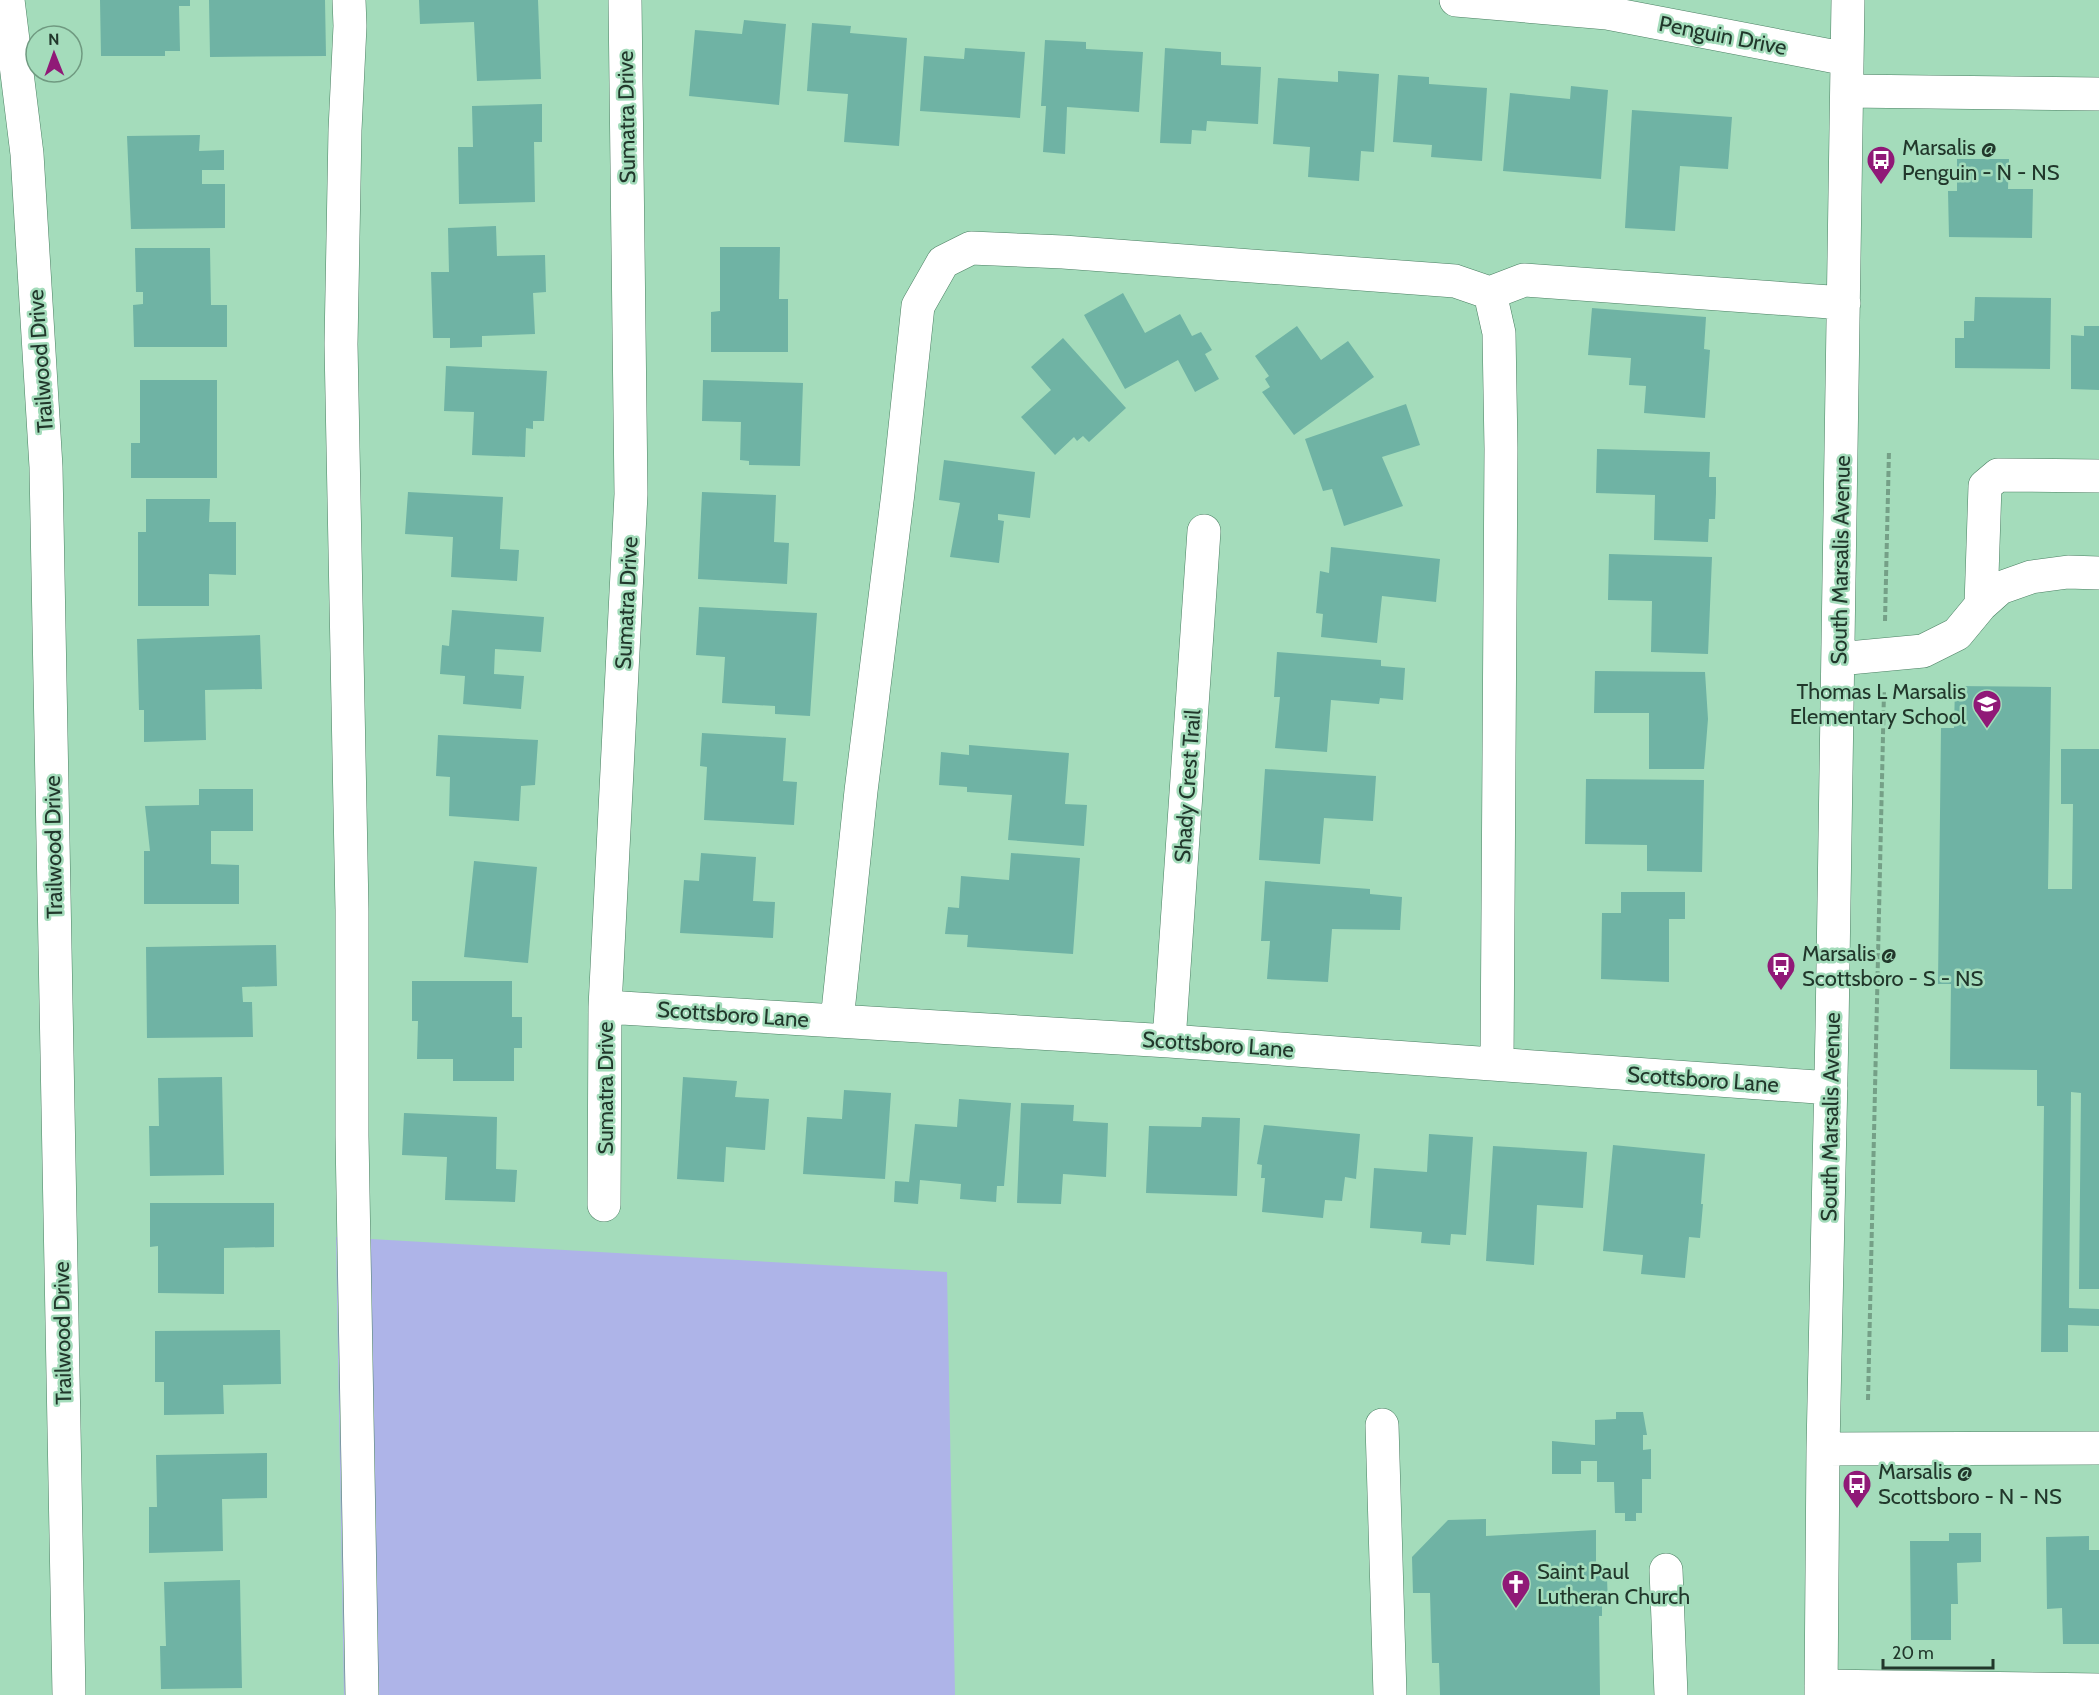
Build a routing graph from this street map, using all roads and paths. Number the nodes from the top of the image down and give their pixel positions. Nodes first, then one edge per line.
1 (8, 0) edge
2 (349, 0) edge
3 (625, 0) edge
4 (1456, 0) edge
5 (1848, 0) edge
6 (1847, 59) junction
7 (1847, 92) junction
8 (2099, 94) edge
9 (10, 97) edge
10 (1490, 293) junction
11 (1844, 303) junction
12 (1889, 450) dead end
13 (2099, 476) edge
14 (1204, 531) dead end
15 (2099, 573) edge
16 (1982, 605) junction
17 (1885, 655) junction
18 (1838, 659) junction
19 (605, 1006) junction
20 (837, 1021) junction
21 (1169, 1041) junction
22 (1497, 1064) junction
23 (1831, 1088) junction
24 (604, 1205) dead end
25 (1868, 1400) dead end
26 (1382, 1425) dead end
27 (2099, 1448) edge
28 (1823, 1449) junction
29 (1666, 1570) dead end
30 (1821, 1690) edge
31 (2099, 1690) edge
32 (69, 1695) edge
33 (362, 1695) edge
34 (1390, 1695) edge
35 (1671, 1695) edge

1 - 9 street, Trailwood Drive
2 - 33 street
3 - 19 street, Sumatra Drive
4 - 6 street, Penguin Drive
5 - 6 street, South Marsalis Avenue
6 - 7 street, South Marsalis Avenue
7 - 8 street
7 - 11 street, South Marsalis Avenue
9 - 32 street, Trailwood Drive
10 - 11 street
10 - 20 street
10 - 22 street
11 - 18 street, South Marsalis Avenue
12 - 17 path
13 - 16 street
14 - 21 street, Shady Crest Trail
15 - 16 street
16 - 17 street
17 - 18 street
17 - 25 path
18 - 23 street, South Marsalis Avenue
19 - 20 street, Scottsboro Lane
19 - 24 street, Sumatra Drive
20 - 21 street, Scottsboro Lane
21 - 22 street, Scottsboro Lane
22 - 23 street, Scottsboro Lane
23 - 28 street, South Marsalis Avenue
26 - 34 street
27 - 28 street
28 - 30 street, South Marsalis Avenue
29 - 35 street
30 - 31 street

